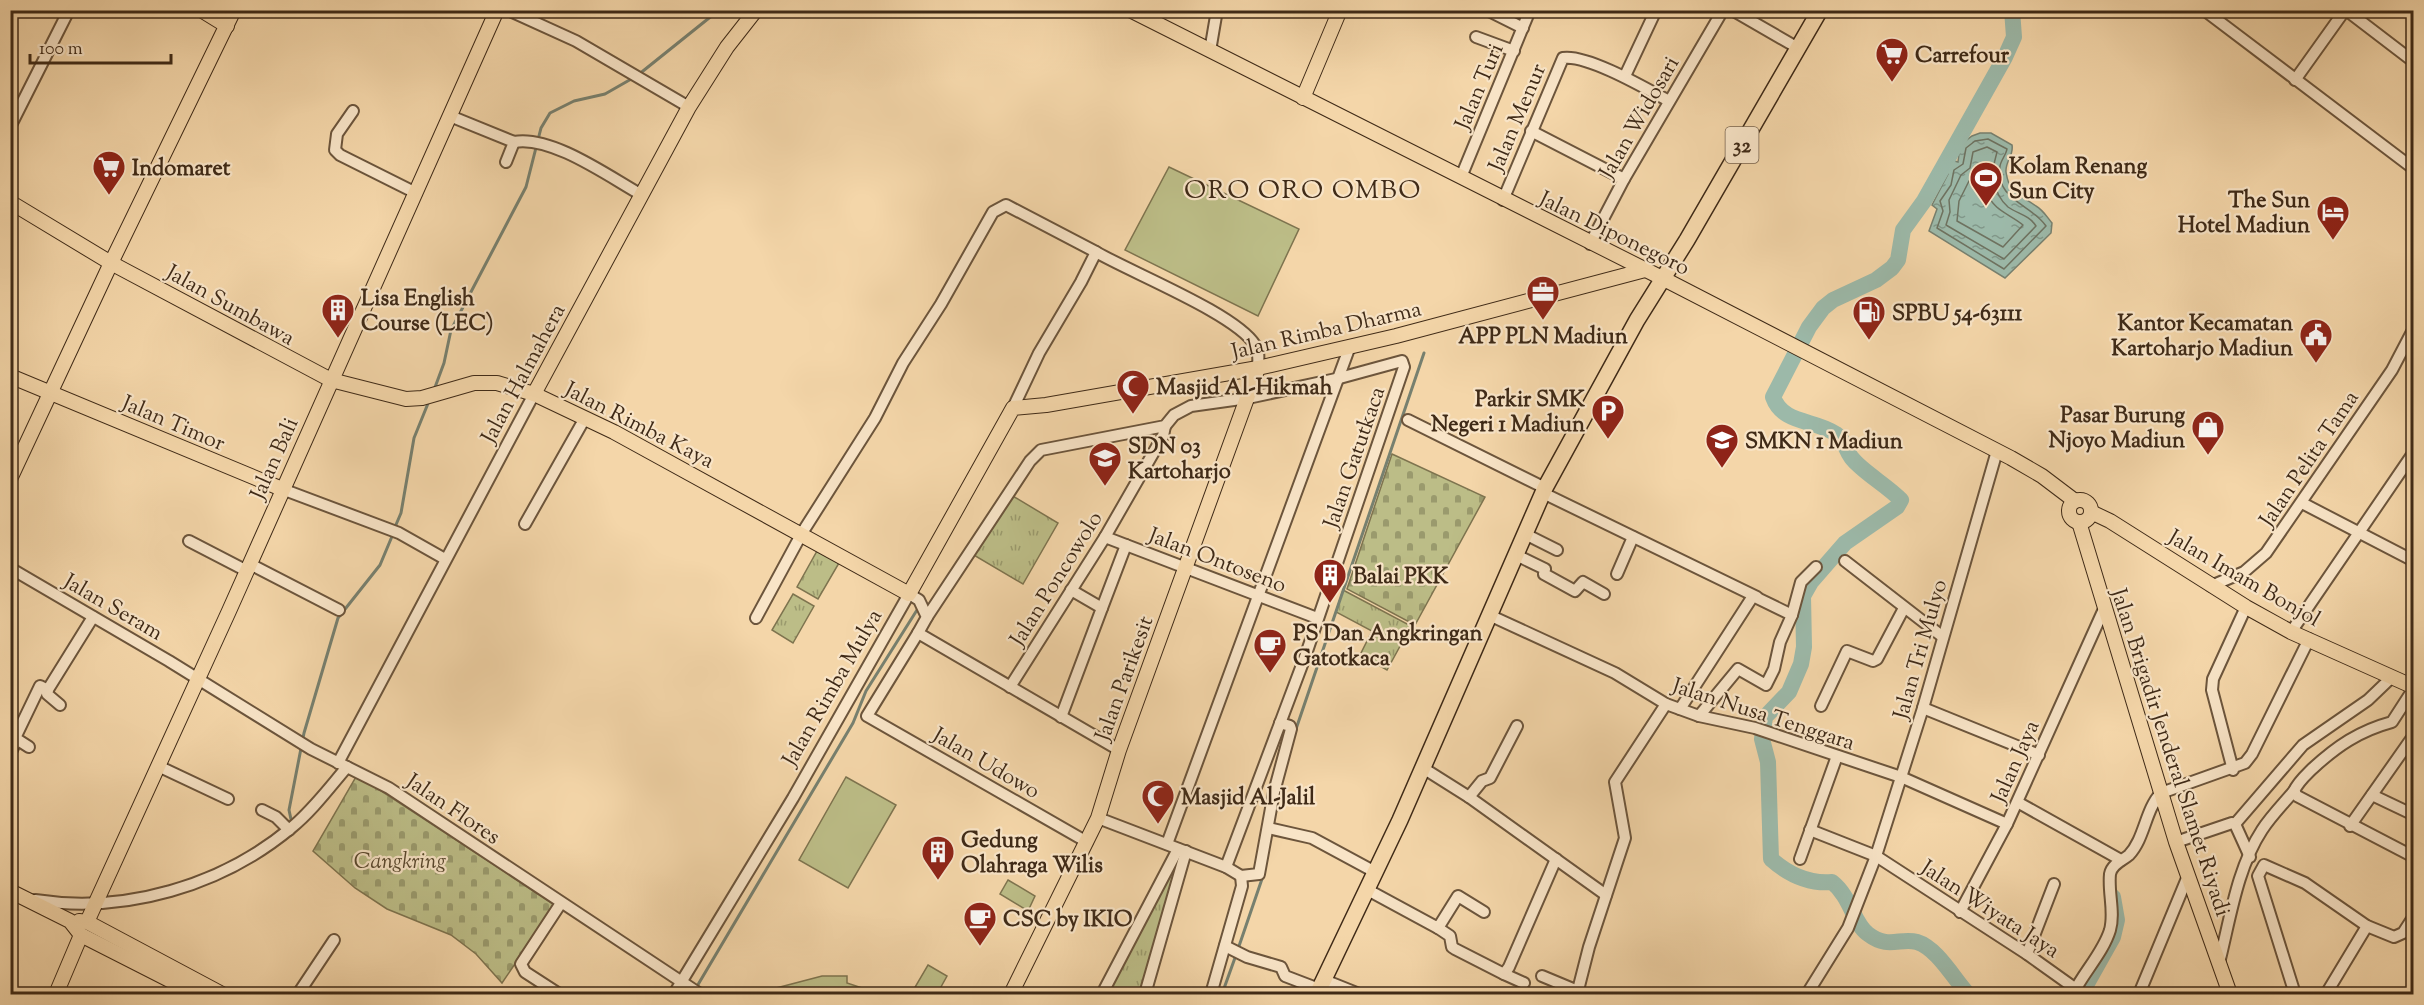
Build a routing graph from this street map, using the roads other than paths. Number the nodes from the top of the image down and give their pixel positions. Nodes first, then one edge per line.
1 (69, 10) edge
2 (201, 10) edge
3 (234, 10) edge
4 (497, 10) edge
5 (508, 10) edge
6 (1130, 10) edge
7 (1217, 10) edge
8 (1340, 10) edge
9 (1487, 10) edge
10 (1530, 10) edge
11 (1656, 10) edge
12 (1723, 10) edge
13 (1732, 10) edge
14 (1820, 10) edge
15 (2204, 10) edge
16 (2345, 10) edge
17 (751, 13) edge
18 (227, 26) junction
19 (1523, 28) junction
20 (1476, 37) dead end
21 (1798, 48) junction
22 (1210, 51) junction
23 (1514, 51) junction
24 (2414, 62) edge
25 (1624, 76) junction
26 (2295, 80) junction
27 (1303, 98) junction
28 (1669, 101) junction
29 (689, 106) junction
30 (353, 111) dead end
31 (450, 116) junction
32 (10, 127) edge
33 (1531, 131) junction
34 (514, 142) junction
35 (506, 162) dead end
36 (2414, 169) edge
37 (1461, 177) junction
38 (1624, 179) junction
39 (416, 193) junction
40 (640, 194) junction
41 (1503, 200) junction
42 (10, 202) edge
43 (1590, 244) junction
44 (1096, 252) junction
45 (111, 263) junction
46 (1645, 270) junction
47 (1662, 278) junction
48 (2414, 328) edge
49 (1350, 346) junction
50 (1258, 368) junction
51 (10, 376) edge
52 (1336, 379) junction
53 (331, 380) junction
54 (51, 393) junction
55 (534, 394) junction
56 (1248, 398) junction
57 (1013, 408) junction
58 (585, 418) junction
59 (1408, 420) dead end
60 (1165, 426) junction
61 (1997, 451) junction
62 (2414, 453) edge
63 (10, 479) edge
64 (282, 489) junction
65 (1544, 491) junction
66 (2074, 501) junction
67 (2302, 503) junction
68 (2091, 512) junction
69 (2079, 522) junction
70 (525, 524) dead end
71 (802, 533) junction
72 (2359, 533) junction
73 (1525, 534) junction
74 (1105, 537) junction
75 (1633, 537) junction
76 (189, 541) dead end
77 (1126, 545) junction
78 (1557, 550) dead end
79 (1516, 555) junction
80 (445, 559) junction
81 (1845, 561) dead end
82 (2414, 561) edge
83 (248, 567) junction
84 (1816, 567) dead end
85 (10, 568) edge
86 (1185, 568) junction
87 (1617, 574) dead end
88 (2211, 586) junction
89 (1071, 590) junction
90 (909, 594) junction
91 (1604, 594) dead end
92 (1259, 596) junction
93 (1757, 597) junction
94 (2246, 607) junction
95 (1102, 608) junction
96 (1904, 608) junction
97 (2104, 609) junction
98 (339, 610) dead end
99 (1489, 615) junction
100 (1792, 615) junction
101 (93, 617) junction
102 (927, 617) junction
103 (756, 618) dead end
104 (1317, 618) junction
105 (2291, 632) junction
106 (918, 633) junction
107 (1943, 637) junction
108 (2309, 639) junction
109 (2392, 677) junction
110 (198, 679) junction
111 (1010, 687) junction
112 (2414, 688) edge
113 (48, 690) junction
114 (1666, 704) junction
115 (60, 705) dead end
116 (1821, 706) dead end
117 (1923, 708) junction
118 (1680, 709) junction
119 (1699, 716) junction
120 (1060, 717) junction
121 (1280, 723) junction
122 (1517, 726) dead end
123 (2414, 735) edge
124 (16, 741) junction
125 (30, 747) dead end
126 (1119, 750) junction
127 (10, 754) edge
128 (2039, 755) junction
129 (1837, 756) junction
130 (342, 765) junction
131 (158, 766) junction
132 (1423, 768) junction
133 (2233, 770) junction
134 (1901, 777) junction
135 (2294, 790) junction
136 (2161, 793) junction
137 (2372, 795) junction
138 (1469, 797) junction
139 (228, 799) dead end
140 (2019, 803) junction
141 (262, 810) dead end
142 (2414, 815) edge
143 (1098, 818) junction
144 (2007, 824) junction
145 (2235, 824) junction
146 (2350, 826) junction
147 (290, 829) junction
148 (1271, 829) junction
149 (1810, 830) junction
150 (1087, 842) junction
151 (2176, 842) junction
152 (1167, 844) junction
153 (1182, 850) junction
154 (1876, 856) junction
155 (2250, 857) junction
156 (2414, 857) edge
157 (1556, 859) junction
158 (1800, 859) dead end
159 (2121, 860) junction
160 (1226, 867) junction
161 (1375, 872) junction
162 (2188, 876) junction
163 (1242, 881) junction
164 (2054, 884) dead end
165 (1366, 889) junction
166 (10, 891) edge
167 (1606, 894) junction
168 (25, 898) junction
169 (561, 903) junction
170 (95, 904) junction
171 (1484, 912) dead end
172 (1960, 912) junction
173 (2414, 916) edge
174 (2367, 926) junction
175 (84, 928) junction
176 (1438, 928) junction
177 (334, 940) dead end
178 (1225, 946) junction
179 (2027, 954) junction
180 (2219, 963) junction
181 (1504, 974) junction
182 (1542, 976) dead end
183 (1524, 983) dead end
184 (682, 984) junction
185 (1320, 988) edge
186 (2077, 992) edge
187 (1578, 993) edge
188 (56, 994) edge
189 (197, 994) edge
190 (222, 994) edge
191 (298, 994) edge
192 (559, 994) edge
193 (674, 994) edge
194 (700, 994) edge
195 (1011, 994) edge
196 (1102, 994) edge
197 (1145, 994) edge
198 (1211, 994) edge
199 (1359, 994) edge
200 (1807, 994) edge
201 (2139, 994) edge
202 (2230, 994) edge
203 (2295, 994) edge
204 (2326, 994) edge

1 - 32 street
2 - 18 main road
3 - 18 main road
4 - 31 main road, Jalan Bali
5 - 29 street
6 - 22 main road, Jalan Diponegoro
7 - 22 street
8 - 27 main road
9 - 19 street
10 - 19 street, Jalan Turi
11 - 25 street
12 - 28 street, Jalan Widosari
13 - 21 street
14 - 21 highway, 32
15 - 26 street
16 - 24 street
16 - 26 street
17 - 29 main road, Jalan Halmahera
18 - 45 main road
19 - 23 street, Jalan Turi
20 - 23 street
21 - 47 highway, 32
22 - 27 main road, Jalan Diponegoro
23 - 37 street, Jalan Turi
25 - 28 street, Jalan Menur
25 - 33 street, Jalan Menur
26 - 36 street
27 - 37 main road, Jalan Diponegoro
28 - 38 street, Jalan Widosari
29 - 40 main road, Jalan Halmahera
30 - 39 street
31 - 34 street
31 - 39 main road, Jalan Bali
33 - 38 street
33 - 41 street, Jalan Menur
34 - 35 street
34 - 40 street
37 - 41 main road, Jalan Diponegoro
38 - 43 street, Jalan Widosari
39 - 53 main road, Jalan Bali
40 - 55 main road, Jalan Halmahera
41 - 43 main road, Jalan Diponegoro
42 - 45 main road, Jalan Sumbawa
43 - 46 main road, Jalan Diponegoro
44 - 50 street
44 - 57 street
44 - 71 street
45 - 53 main road, Jalan Sumbawa
45 - 54 main road
46 - 47 main road, Jalan Diponegoro
46 - 49 main road, Jalan Rimba Dharma
47 - 61 main road, Jalan Diponegoro
47 - 65 highway, 32
48 - 67 street, Jalan Pelita Tama
49 - 50 main road, Jalan Rimba Dharma
49 - 52 street
50 - 56 main road, Jalan Parikesit
50 - 57 main road, Jalan Rimba Dharma
51 - 54 main road, Jalan Timor
52 - 56 street
52 - 92 street
52 - 104 street, Jalan Gatutkaca
53 - 55 main road, Jalan Rimba Kaya
53 - 64 main road, Jalan Bali
54 - 63 main road
54 - 64 main road, Jalan Timor
55 - 58 main road, Jalan Rimba Kaya
55 - 80 street, Jalan Halmahera
56 - 60 street
56 - 86 main road, Jalan Parikesit
57 - 90 main road, Jalan Rimba Mulya
58 - 70 street
58 - 71 main road, Jalan Rimba Kaya
59 - 65 street
60 - 74 street, Jalan Poncowolo
60 - 102 street
61 - 66 main road, Jalan Diponegoro
61 - 107 street, Jalan Tri Mulyo
62 - 72 street
64 - 80 street
64 - 83 main road, Jalan Bali
65 - 73 highway, 32
65 - 75 street
66 - 68 main road
66 - 69 main road
67 - 72 street
67 - 88 street, Jalan Pelita Tama
68 - 69 main road
68 - 88 main road, Jalan Imam Bonjol
69 - 97 main road, Jalan Brigadir Jenderal Slamet Riyadi
71 - 90 main road, Jalan Rimba Kaya
71 - 103 street
72 - 82 street
72 - 105 street
73 - 78 street
73 - 79 highway, 32
74 - 77 street, Jalan Ontoseno
74 - 89 street, Jalan Poncowolo
75 - 87 street
75 - 93 street
76 - 83 street
77 - 86 street, Jalan Ontoseno
77 - 95 street
79 - 91 street
79 - 99 highway, 32
80 - 130 street, Jalan Halmahera
81 - 96 street
83 - 98 street
83 - 110 main road, Jalan Bali
84 - 100 street
85 - 101 street, Jalan Seram
86 - 92 street, Jalan Ontoseno
86 - 126 main road, Jalan Parikesit
88 - 94 main road, Jalan Imam Bonjol
89 - 95 street
89 - 111 street, Jalan Poncowolo
90 - 102 street
90 - 184 street, Jalan Rimba Mulya
92 - 104 street, Jalan Ontoseno
92 - 152 street
93 - 100 street
93 - 118 street
94 - 105 main road, Jalan Imam Bonjol
94 - 133 street
95 - 120 street
96 - 107 street
96 - 116 street
97 - 128 street, Jalan Jaya
97 - 136 main road, Jalan Brigadir Jenderal Slamet Riyadi
99 - 114 street, Jalan Nusa Tenggara
99 - 132 highway, 32
100 - 119 street
101 - 110 street, Jalan Seram
101 - 113 street
102 - 106 street
104 - 121 street, Jalan Gatutkaca
105 - 108 main road, Jalan Imam Bonjol
106 - 111 street
106 - 150 street, Jalan Udowo
107 - 117 street, Jalan Tri Mulyo
108 - 109 main road, Jalan Imam Bonjol
108 - 133 street
109 - 112 main road, Jalan Imam Bonjol
109 - 145 street
110 - 130 street, Jalan Flores
110 - 131 main road, Jalan Bali
111 - 120 street
112 - 135 street
113 - 115 street
113 - 124 street
114 - 118 street, Jalan Nusa Tenggara
114 - 167 street
117 - 128 street
117 - 134 street, Jalan Tri Mulyo
118 - 119 street, Jalan Nusa Tenggara
119 - 129 street, Jalan Nusa Tenggara
120 - 126 street
121 - 148 street
121 - 160 street, Jalan Gatutkaca
122 - 138 street
123 - 137 street
124 - 125 street
124 - 127 street
126 - 143 main road, Jalan Parikesit
128 - 140 street, Jalan Jaya
129 - 134 street, Jalan Nusa Tenggara
129 - 149 street
130 - 147 street, Jalan Halmahera
130 - 169 street, Jalan Flores
131 - 139 street
131 - 170 main road, Jalan Bali
132 - 138 street
132 - 161 highway, 32
133 - 136 street
134 - 144 street, Jalan Jaya
134 - 154 street, Jalan Tri Mulyo
135 - 146 street
135 - 155 street
136 - 151 main road, Jalan Brigadir Jenderal Slamet Riyadi
136 - 159 street
137 - 142 street
137 - 146 street
138 - 157 street
140 - 144 street, Jalan Jaya
140 - 159 street
141 - 147 street
143 - 150 main road, Jalan Parikesit
143 - 152 street
144 - 172 street
145 - 151 street
145 - 155 street
146 - 156 street
147 - 170 street, Jalan Halmahera
148 - 161 street
148 - 163 street
149 - 154 street, Jalan Wiyata Jaya
149 - 158 street
150 - 195 main road, Jalan Parikesit
151 - 162 main road, Jalan Brigadir Jenderal Slamet Riyadi
152 - 153 street
153 - 160 street
153 - 196 street
153 - 197 street
154 - 172 street, Jalan Wiyata Jaya
154 - 200 street, Jalan Tri Mulyo
155 - 180 street
157 - 167 street
157 - 181 street
159 - 186 street
160 - 163 street
161 - 165 highway, 32
162 - 180 main road, Jalan Brigadir Jenderal Slamet Riyadi
162 - 201 street
163 - 178 street
164 - 179 street
165 - 176 street
165 - 185 highway, 32
166 - 168 main road
167 - 187 street
168 - 170 street, Jalan Halmahera
168 - 175 main road
169 - 184 street, Jalan Flores
169 - 192 street
170 - 175 main road, Jalan Bali
171 - 176 street
172 - 179 street, Jalan Wiyata Jaya
173 - 174 street
174 - 203 street
174 - 204 street
175 - 188 main road, Jalan Bali
175 - 189 main road
175 - 190 main road
176 - 181 street
177 - 191 street
178 - 185 street
178 - 198 street
179 - 186 street, Jalan Wiyata Jaya
180 - 202 main road, Jalan Brigadir Jenderal Slamet Riyadi
181 - 183 street
182 - 187 street
184 - 193 street, Jalan Rimba Mulya
184 - 194 street, Jalan Flores
185 - 199 street

